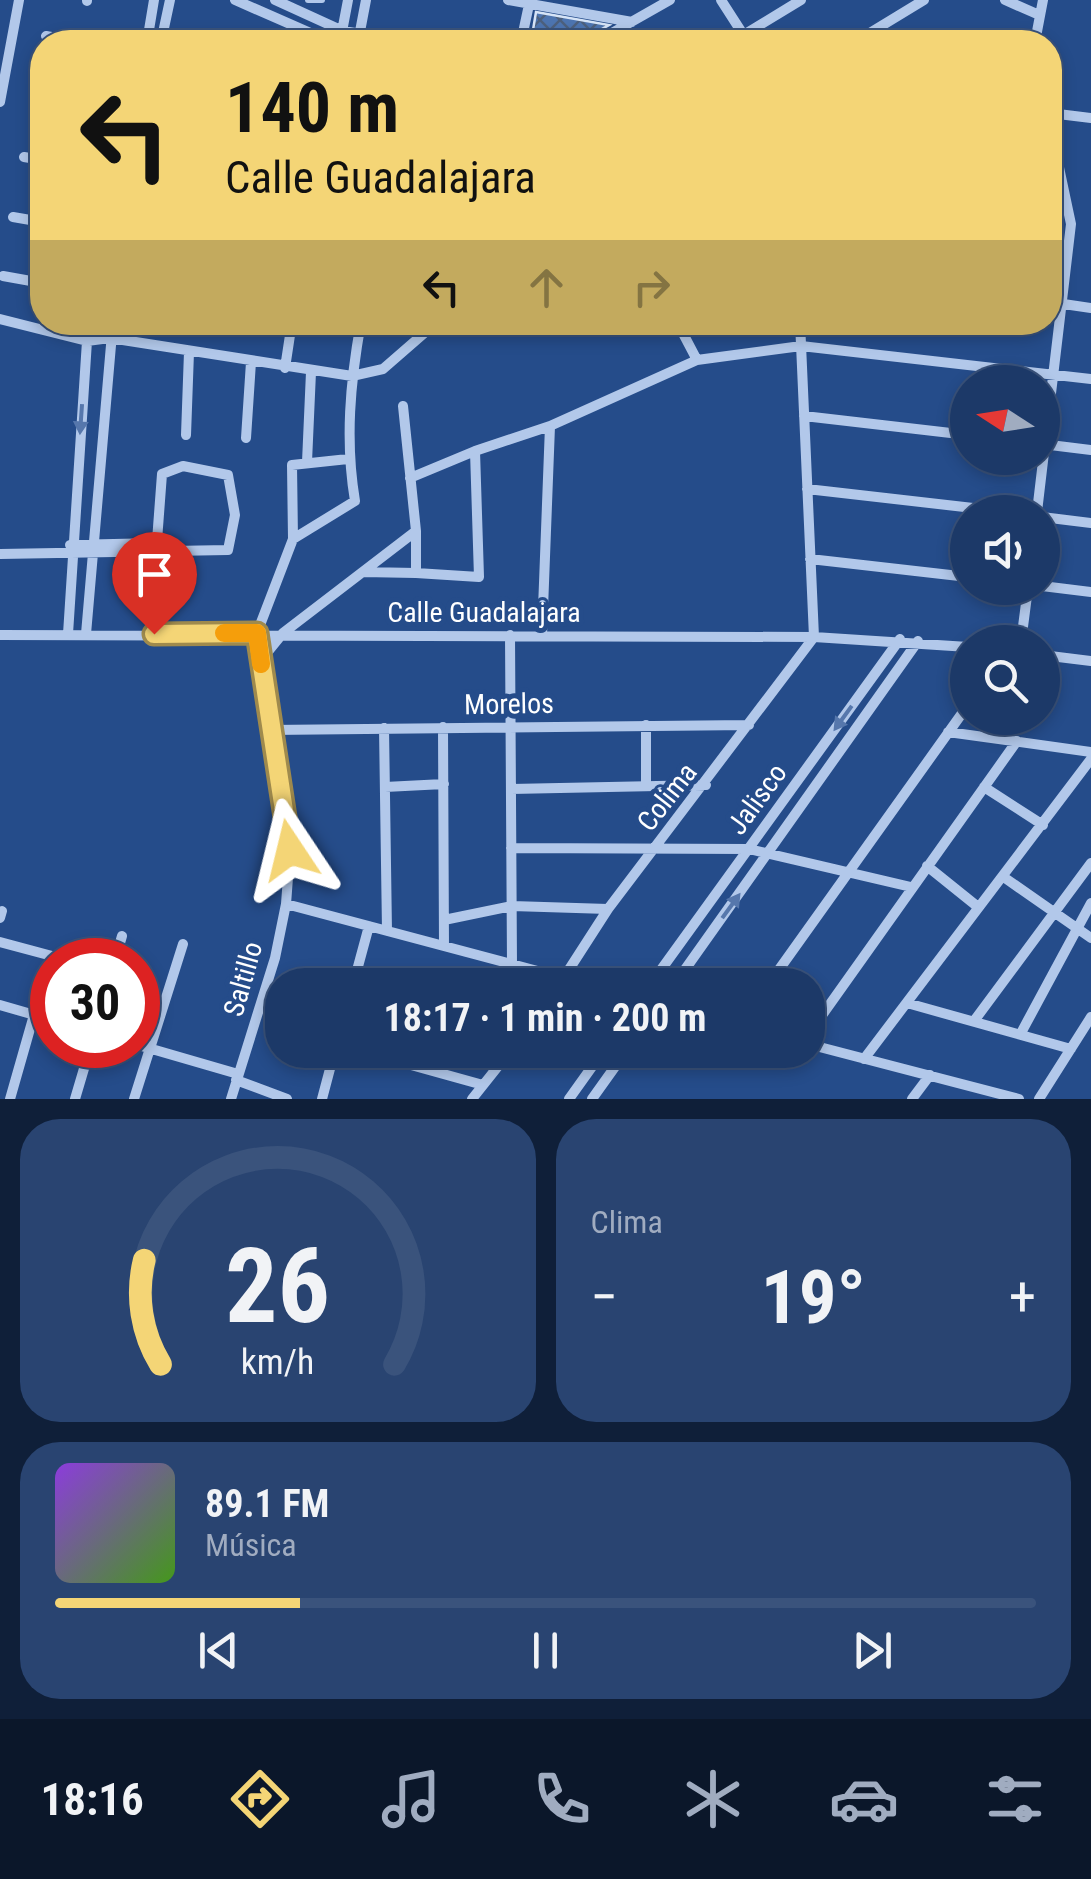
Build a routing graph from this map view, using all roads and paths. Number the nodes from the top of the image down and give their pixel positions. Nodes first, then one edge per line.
1 (19, 0) edge
2 (154, 0) edge
3 (170, 0) edge
4 (235, 0) edge
5 (275, 0) edge
6 (308, 0) edge
7 (322, 0) edge
8 (348, 0) edge
9 (366, 0) edge
10 (508, 0) edge
11 (670, 0) edge
12 (721, 0) edge
13 (801, 0) edge
14 (924, 0) edge
15 (1005, 0) edge
16 (1042, 0) edge
17 (529, 2) edge
18 (1037, 14) junction
19 (632, 22) junction
20 (149, 30) edge
21 (164, 30) edge
22 (304, 30) edge
23 (329, 30) edge
24 (343, 30) edge
25 (360, 30) edge
26 (523, 30) edge
27 (618, 30) edge
28 (740, 30) edge
29 (759, 30) edge
30 (875, 30) edge
31 (1035, 30) edge
32 (0, 102) edge
33 (1062, 114) edge
34 (1091, 118) edge
35 (24, 157) dead end
36 (30, 158) edge
37 (1062, 182) edge
38 (13, 217) dead end
39 (30, 220) edge
40 (1062, 271) edge
41 (3, 276) dead end
42 (30, 281) edge
43 (1062, 304) edge
44 (1091, 308) edge
45 (0, 320) edge
46 (30, 327) edge
47 (62, 335) edge
48 (89, 335) edge
49 (111, 335) edge
50 (290, 335) edge
51 (358, 335) edge
52 (420, 335) edge
53 (425, 335) edge
54 (683, 335) edge
55 (801, 335) edge
56 (1055, 335) edge
57 (110, 338) junction
58 (87, 341) junction
59 (419, 342) junction
60 (801, 346) junction
61 (189, 352) junction
62 (697, 360) junction
63 (251, 362) junction
64 (972, 365) edge
65 (1053, 365) edge
66 (284, 368) junction
67 (311, 372) junction
68 (1060, 375) edge
69 (352, 376) junction
70 (1091, 380) edge
71 (403, 406) dead end
72 (804, 416) junction
73 (550, 426) junction
74 (950, 433) edge
75 (186, 435) dead end
76 (246, 438) dead end
77 (1060, 446) edge
78 (1091, 450) edge
79 (475, 451) junction
80 (348, 459) junction
81 (307, 462) junction
82 (410, 478) junction
83 (807, 488) junction
84 (950, 505) edge
85 (1060, 518) edge
86 (1091, 523) edge
87 (416, 531) junction
88 (292, 539) junction
89 (156, 548) junction
90 (90, 549) junction
91 (68, 550) junction
92 (0, 554) edge
93 (810, 559) junction
94 (363, 572) junction
95 (416, 573) junction
96 (950, 575) edge
97 (1060, 588) edge
98 (1091, 592) edge
99 (257, 633) junction
100 (0, 634) edge
101 (68, 634) junction
102 (86, 634) junction
103 (283, 634) junction
104 (510, 635) junction
105 (542, 635) junction
106 (814, 637) junction
107 (900, 640) junction
108 (918, 642) junction
109 (950, 645) edge
110 (1060, 657) edge
111 (261, 660) junction
112 (1091, 661) edge
113 (646, 725) junction
114 (749, 725) junction
115 (510, 726) junction
116 (443, 727) junction
117 (384, 728) junction
118 (950, 729) edge
119 (270, 730) junction
120 (948, 732) junction
121 (1017, 742) junction
122 (1091, 755) edge
123 (444, 784) junction
124 (706, 784) junction
125 (646, 786) junction
126 (385, 787) junction
127 (984, 787) junction
128 (511, 788) junction
129 (1043, 825) junction
130 (512, 848) junction
131 (656, 848) junction
132 (749, 849) junction
133 (769, 854) junction
134 (1091, 863) edge
135 (926, 866) junction
136 (846, 872) junction
137 (1005, 878) junction
138 (912, 887) junction
139 (1091, 903) edge
140 (286, 904) junction
141 (512, 906) junction
142 (978, 907) junction
143 (608, 908) junction
144 (1054, 912) junction
145 (444, 920) junction
146 (370, 926) junction
147 (1078, 928) junction
148 (387, 931) junction
149 (1091, 938) edge
150 (0, 942) edge
151 (183, 944) dead end
152 (444, 946) junction
153 (30, 950) edge
154 (512, 964) junction
155 (358, 968) edge
156 (523, 968) edge
157 (571, 968) edge
158 (662, 968) edge
159 (686, 968) edge
160 (780, 968) edge
161 (906, 1003) junction
162 (0, 1005) edge
163 (825, 1012) edge
164 (30, 1014) edge
165 (1091, 1018) edge
166 (160, 1022) edge
167 (974, 1022) junction
168 (30, 1029) edge
169 (1022, 1033) junction
170 (825, 1049) edge
171 (1071, 1049) junction
172 (160, 1052) edge
173 (864, 1060) junction
174 (84, 1068) edge
175 (145, 1068) edge
176 (330, 1068) edge
177 (434, 1068) edge
178 (497, 1068) edge
179 (591, 1068) edge
180 (614, 1068) edge
181 (587, 1073) junction
182 (930, 1076) junction
183 (237, 1077) junction
184 (604, 1083) junction
185 (483, 1085) junction
186 (972, 1087) junction
187 (10, 1099) edge
188 (75, 1099) edge
189 (134, 1099) edge
190 (231, 1099) edge
191 (286, 1099) edge
192 (322, 1099) edge
193 (472, 1099) edge
194 (569, 1099) edge
195 (592, 1099) edge
196 (912, 1099) edge
197 (965, 1099) edge
198 (1019, 1099) edge
199 (1038, 1099) edge

1 - 32 street
2 - 20 street
3 - 21 street
4 - 22 street
5 - 23 street
6 - 7 lane
8 - 24 street
9 - 25 street
10 - 17 street
11 - 19 street
12 - 28 street
13 - 29 street
14 - 30 street
15 - 18 street
16 - 18 street
17 - 19 street
17 - 26 street
18 - 31 street
19 - 27 street
33 - 34 street
35 - 36 street
37 - 40 street
38 - 39 street
41 - 42 street
43 - 44 street
45 - 46 street
47 - 58 street
48 - 58 street
49 - 57 street
50 - 66 street
51 - 69 street
52 - 59 street
53 - 59 street
54 - 62 street
55 - 60 street
56 - 65 street
57 - 58 street
57 - 61 street
57 - 90 street
58 -> 91 street
59 - 69 street
60 - 62 street
60 - 64 street
60 - 72 street
61 - 63 street
61 - 75 street
62 - 73 street
63 - 66 street
63 - 76 street
66 - 67 street
67 - 69 street
67 - 81 street
68 - 70 street
69 - 80 street
71 - 82 street
72 - 74 street
72 - 83 street
73 - 79 street
73 - 105 street
77 - 78 street
79 - 82 street
79 - 95 street
80 - 81 street
80 - 88 street
81 - 88 street
82 - 87 street
83 - 84 street
83 - 93 street
85 - 86 street
87 - 94 street
87 - 95 street
88 - 99 street
89 - 89 street
89 - 90 street
90 - 91 street
90 - 102 street
91 - 92 street
91 - 101 street
93 - 96 street
93 - 106 street
94 - 95 street
94 - 103 street
97 - 98 street
99 - 102 street, Calle Guadalajara
99 - 103 street, Calle Guadalajara
99 - 111 street, Saltillo
100 - 101 street, Calle Guadalajara
101 - 102 street, Calle Guadalajara
103 - 104 street, Calle Guadalajara
103 - 111 street
104 - 105 street, Calle Guadalajara
104 - 115 street
105 - 106 street, Calle Guadalajara
106 - 107 street, Calle Guadalajara
106 - 114 street, Colima
107 - 108 street, Calle Guadalajara
107 -> 132 street, Jalisco
108 - 109 street, Calle Guadalajara
108 - 133 street, Jalisco
110 - 112 street
111 - 119 street, Saltillo
113 - 114 street, Morelos
113 - 115 street, Morelos
113 - 125 street
114 - 124 street, Colima
115 - 116 street, Morelos
115 - 128 street
116 - 117 street, Morelos
116 - 123 street
117 - 119 street, Morelos
117 - 126 street
118 - 120 street
119 - 140 street, Saltillo
120 - 121 street
120 - 136 street
121 - 122 street
121 - 127 street
122 - 129 street
123 - 126 street
123 - 145 street
124 - 125 street
124 - 131 street, Colima
125 - 128 street
126 - 148 street
127 - 129 street
127 - 135 street
128 - 130 street
129 - 137 street
130 - 131 street
130 - 141 street
131 - 132 street
131 - 143 street, Colima
132 - 133 street
132 - 158 street, Jalisco
133 - 136 street
159 -> 133 street, Jalisco
134 - 144 street
135 - 138 street
135 - 142 street
136 - 138 street
136 - 160 street
137 - 142 street
137 - 144 street
138 - 163 street
139 - 147 street
140 - 146 street
140 - 183 street, Saltillo
141 - 143 street
141 - 145 street
141 - 154 street
142 - 161 street
143 - 157 street, Colima
144 - 147 street
144 - 167 street
145 - 152 street
146 - 148 street
146 - 155 street
147 - 149 street
147 - 169 street
148 - 152 street
150 - 153 street
151 - 166 street
152 - 154 street
154 - 156 street
161 - 167 street
161 - 173 street
162 - 164 street
165 - 171 street
167 - 169 street
168 - 187 street
169 - 171 street
170 - 173 street
171 - 199 street
172 - 183 street
173 - 182 street
174 - 188 street
175 - 189 street
176 - 192 street
177 - 185 street
178 - 185 street
179 - 181 street
180 - 184 street
181 - 184 street
181 - 194 street
182 - 186 street
182 - 196 street
183 - 190 street, Saltillo
183 - 191 street
184 - 195 street
185 - 193 street
186 - 197 street
186 - 198 street

